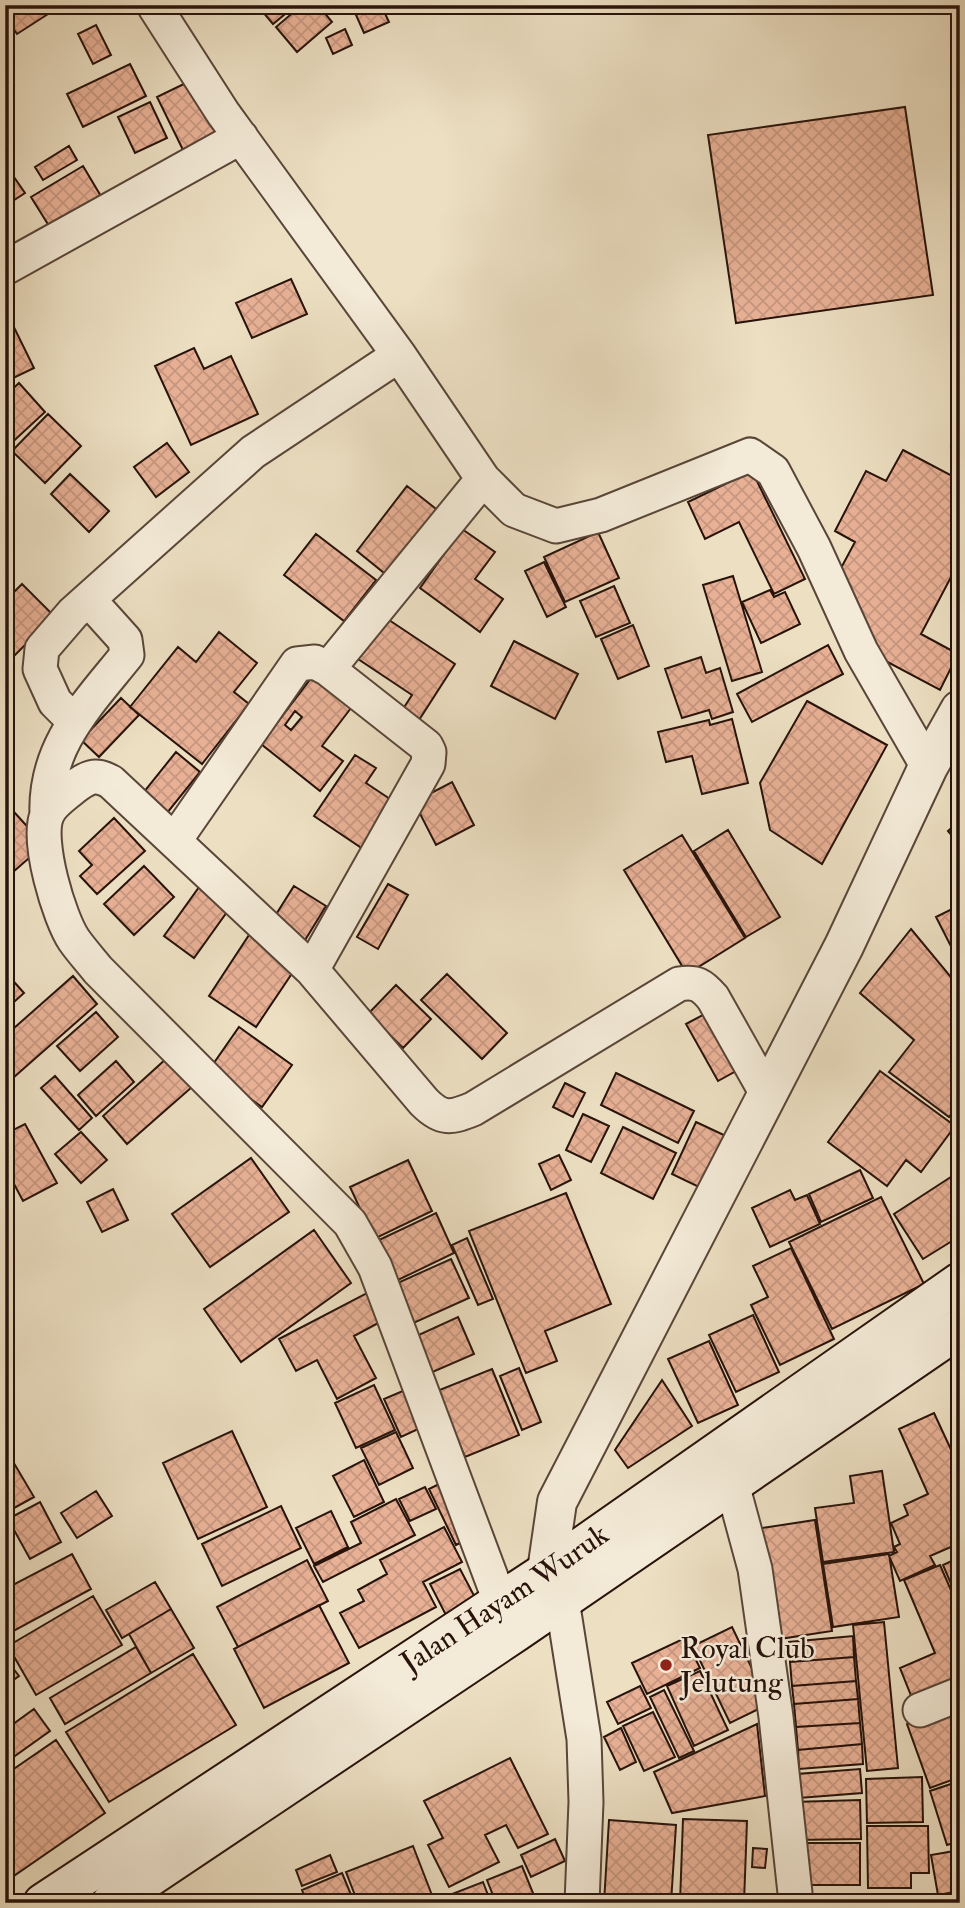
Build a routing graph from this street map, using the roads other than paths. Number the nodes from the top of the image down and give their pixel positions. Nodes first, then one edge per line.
1 (155, 7) dead end
2 (241, 137) junction
3 (5, 268) edge
4 (399, 355) junction
5 (483, 479) junction
6 (89, 600) junction
7 (328, 669) junction
8 (960, 710) edge
9 (75, 721) junction
10 (928, 767) junction
11 (47, 815) junction
12 (175, 840) junction
13 (312, 970) junction
14 (767, 1094) junction
15 (960, 1282) edge
16 (960, 1328) edge
17 (732, 1484) junction
18 (554, 1586) junction
19 (508, 1617) junction
20 (960, 1694) edge
21 (920, 1710) dead end
22 (795, 1893) dead end
23 (43, 1903) edge
24 (111, 1903) edge
25 (582, 1903) edge

1 - 2 street
2 - 3 street
2 - 4 street
4 - 5 street
4 - 6 street
5 - 7 street
5 - 10 street
6 - 9 street
6 - 9 street
7 - 12 street
7 - 13 street
8 - 10 main road
9 - 11 street
10 - 14 main road
11 - 12 street
11 - 19 street
12 - 13 street
13 - 14 street
14 - 18 main road
15 - 18 main road, Jalan Hayam Wuruk
16 - 17 main road, Jalan Hayam Wuruk
17 - 18 main road, Jalan Hayam Wuruk
17 - 22 street
18 - 19 main road, Jalan Hayam Wuruk
18 - 25 street
19 - 23 main road, Jalan Hayam Wuruk
19 - 24 main road, Jalan Hayam Wuruk
20 - 21 street

